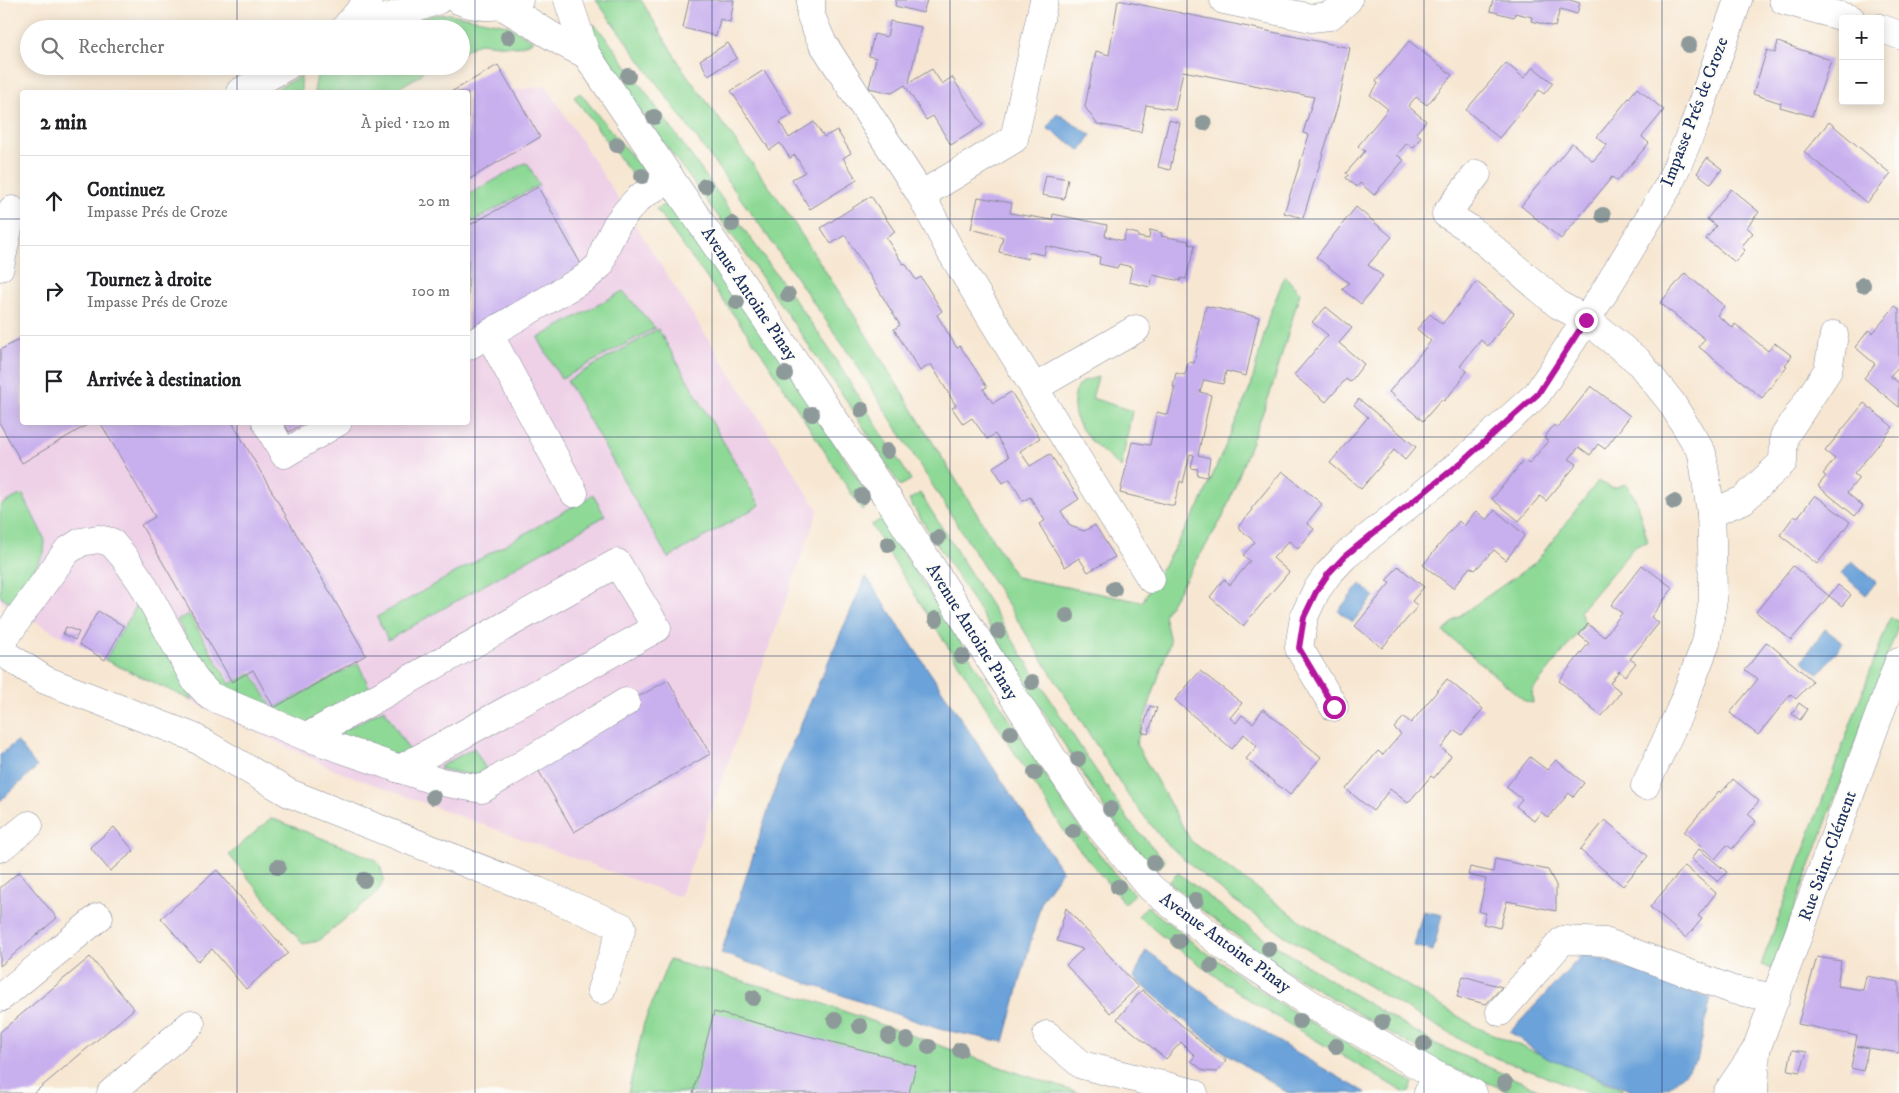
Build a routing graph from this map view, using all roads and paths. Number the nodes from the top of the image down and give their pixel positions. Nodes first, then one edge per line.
1 (369, 0) edge
2 (438, 0) edge
3 (458, 0) edge
4 (568, 0) edge
5 (811, 0) edge
6 (1044, 0) edge
7 (1224, 0) edge
8 (1348, 0) edge
9 (1738, 0) edge
10 (1783, 0) edge
11 (511, 3) edge
12 (1839, 16) edge
13 (352, 20) edge
14 (381, 20) edge
15 (1884, 29) edge
16 (1899, 35) edge
17 (586, 54) junction
18 (271, 75) edge
19 (244, 90) edge
20 (1477, 174) dead end
21 (670, 177) junction
22 (921, 195) junction
23 (11, 210) edge
24 (1, 256) edge
25 (1586, 320) junction
26 (1136, 329) dead end
27 (1834, 335) dead end
28 (478, 340) edge
29 (1034, 388) junction
30 (268, 425) edge
31 (333, 425) edge
32 (574, 493) dead end
33 (1712, 513) junction
34 (1151, 579) dead end
35 (0, 646) edge
36 (0, 651) edge
37 (1899, 661) edge
38 (626, 702) dead end
39 (1334, 707) dead end
40 (307, 737) junction
41 (400, 770) junction
42 (1645, 786) dead end
43 (29, 825) dead end
44 (0, 848) edge
45 (99, 917) dead end
46 (600, 990) dead end
47 (0, 998) edge
48 (1776, 998) junction
49 (1500, 1012) dead end
50 (190, 1024) dead end
51 (1047, 1035) dead end
52 (1756, 1050) junction
53 (1432, 1084) edge
54 (111, 1093) edge
55 (1194, 1093) edge
56 (1473, 1093) edge
57 (1727, 1093) edge
58 (1754, 1093) edge

1 - 13 street
2 - 14 street
3 - 11 street
4 - 17 street, Avenue Antoine Pinay
5 - 22 street
6 - 22 street
7 - 8 street
9 - 25 street, Impasse Prés de Croze
10 - 12 street
11 - 17 street
15 - 16 street
17 - 21 street, Avenue Antoine Pinay
18 - 19 street
20 - 25 street
21 - 28 street
21 - 53 street, Avenue Antoine Pinay
22 - 29 street
23 - 24 street
25 - 33 street
25 - 39 street, Impasse Prés de Croze
26 - 29 street
27 - 33 street
28 - 32 street
29 - 34 street
30 - 31 street
33 - 42 street
35 - 40 street
36 - 46 street
37 - 48 street, Rue Saint-Clément
38 - 41 street
40 - 41 street
40 - 41 street
43 - 44 street
45 - 47 street
48 - 49 street
48 - 52 street, Rue Saint-Clément
50 - 54 street
51 - 55 street
52 - 57 street, Rue Saint-Clément
52 - 58 street, Rue Saint-Clément
53 - 56 street, Avenue Antoine Pinay

